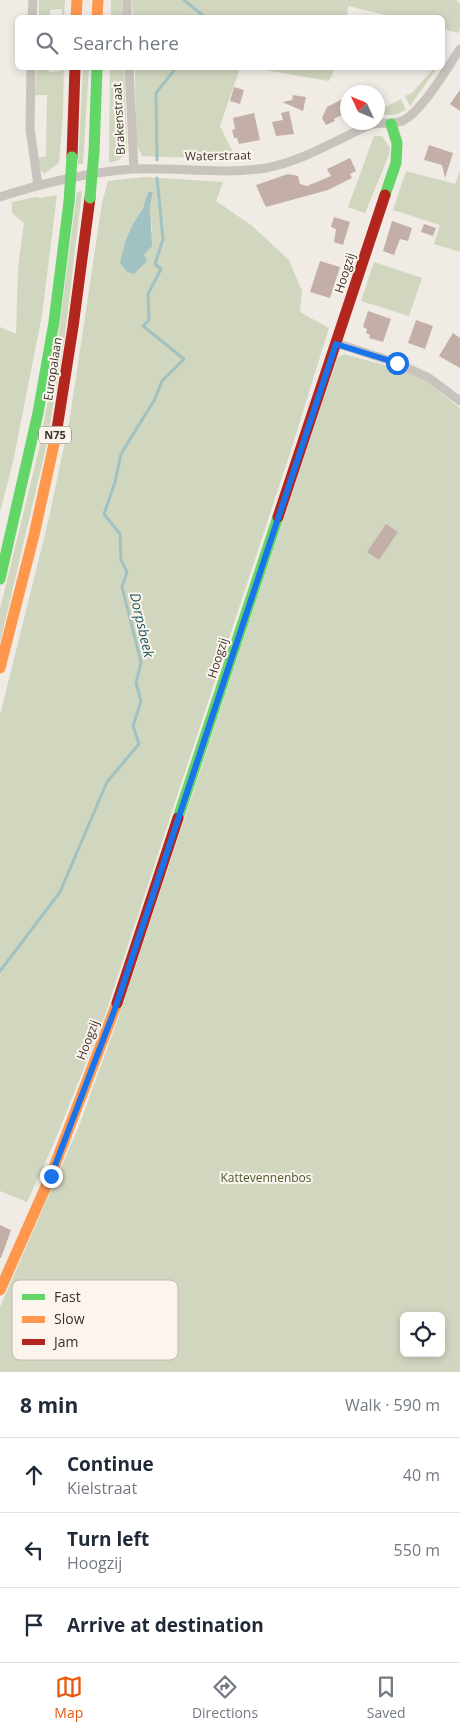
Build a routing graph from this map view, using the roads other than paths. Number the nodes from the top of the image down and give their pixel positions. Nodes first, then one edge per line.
1 (33, 0) edge
2 (77, 0) edge
3 (98, 0) edge
4 (127, 0) edge
5 (32, 15) edge
6 (76, 15) edge
7 (98, 15) edge
8 (128, 15) edge
9 (460, 49) edge
10 (31, 70) edge
11 (75, 70) edge
12 (97, 70) edge
13 (129, 70) edge
14 (391, 124) junction
15 (134, 169) junction
16 (38, 185) junction
17 (0, 197) edge
18 (336, 344) junction
19 (460, 401) edge
20 (0, 579) edge
21 (0, 668) edge
22 (0, 1290) edge

1 - 5 street
2 - 6 main road
3 - 7 main road
4 - 8 street
9 - 14 street
10 - 16 street
11 - 20 main road, Europalaan / N75, bridge
12 - 21 main road, Europalaan / N75, bridge
13 - 15 street, Brakenstraat
14 - 15 street, Waterstraat
14 - 18 main road, Hoogzij
15 - 16 street, Waterstraat
16 - 17 street, Waterstraat
18 - 19 street
18 - 22 main road, Hoogzij

